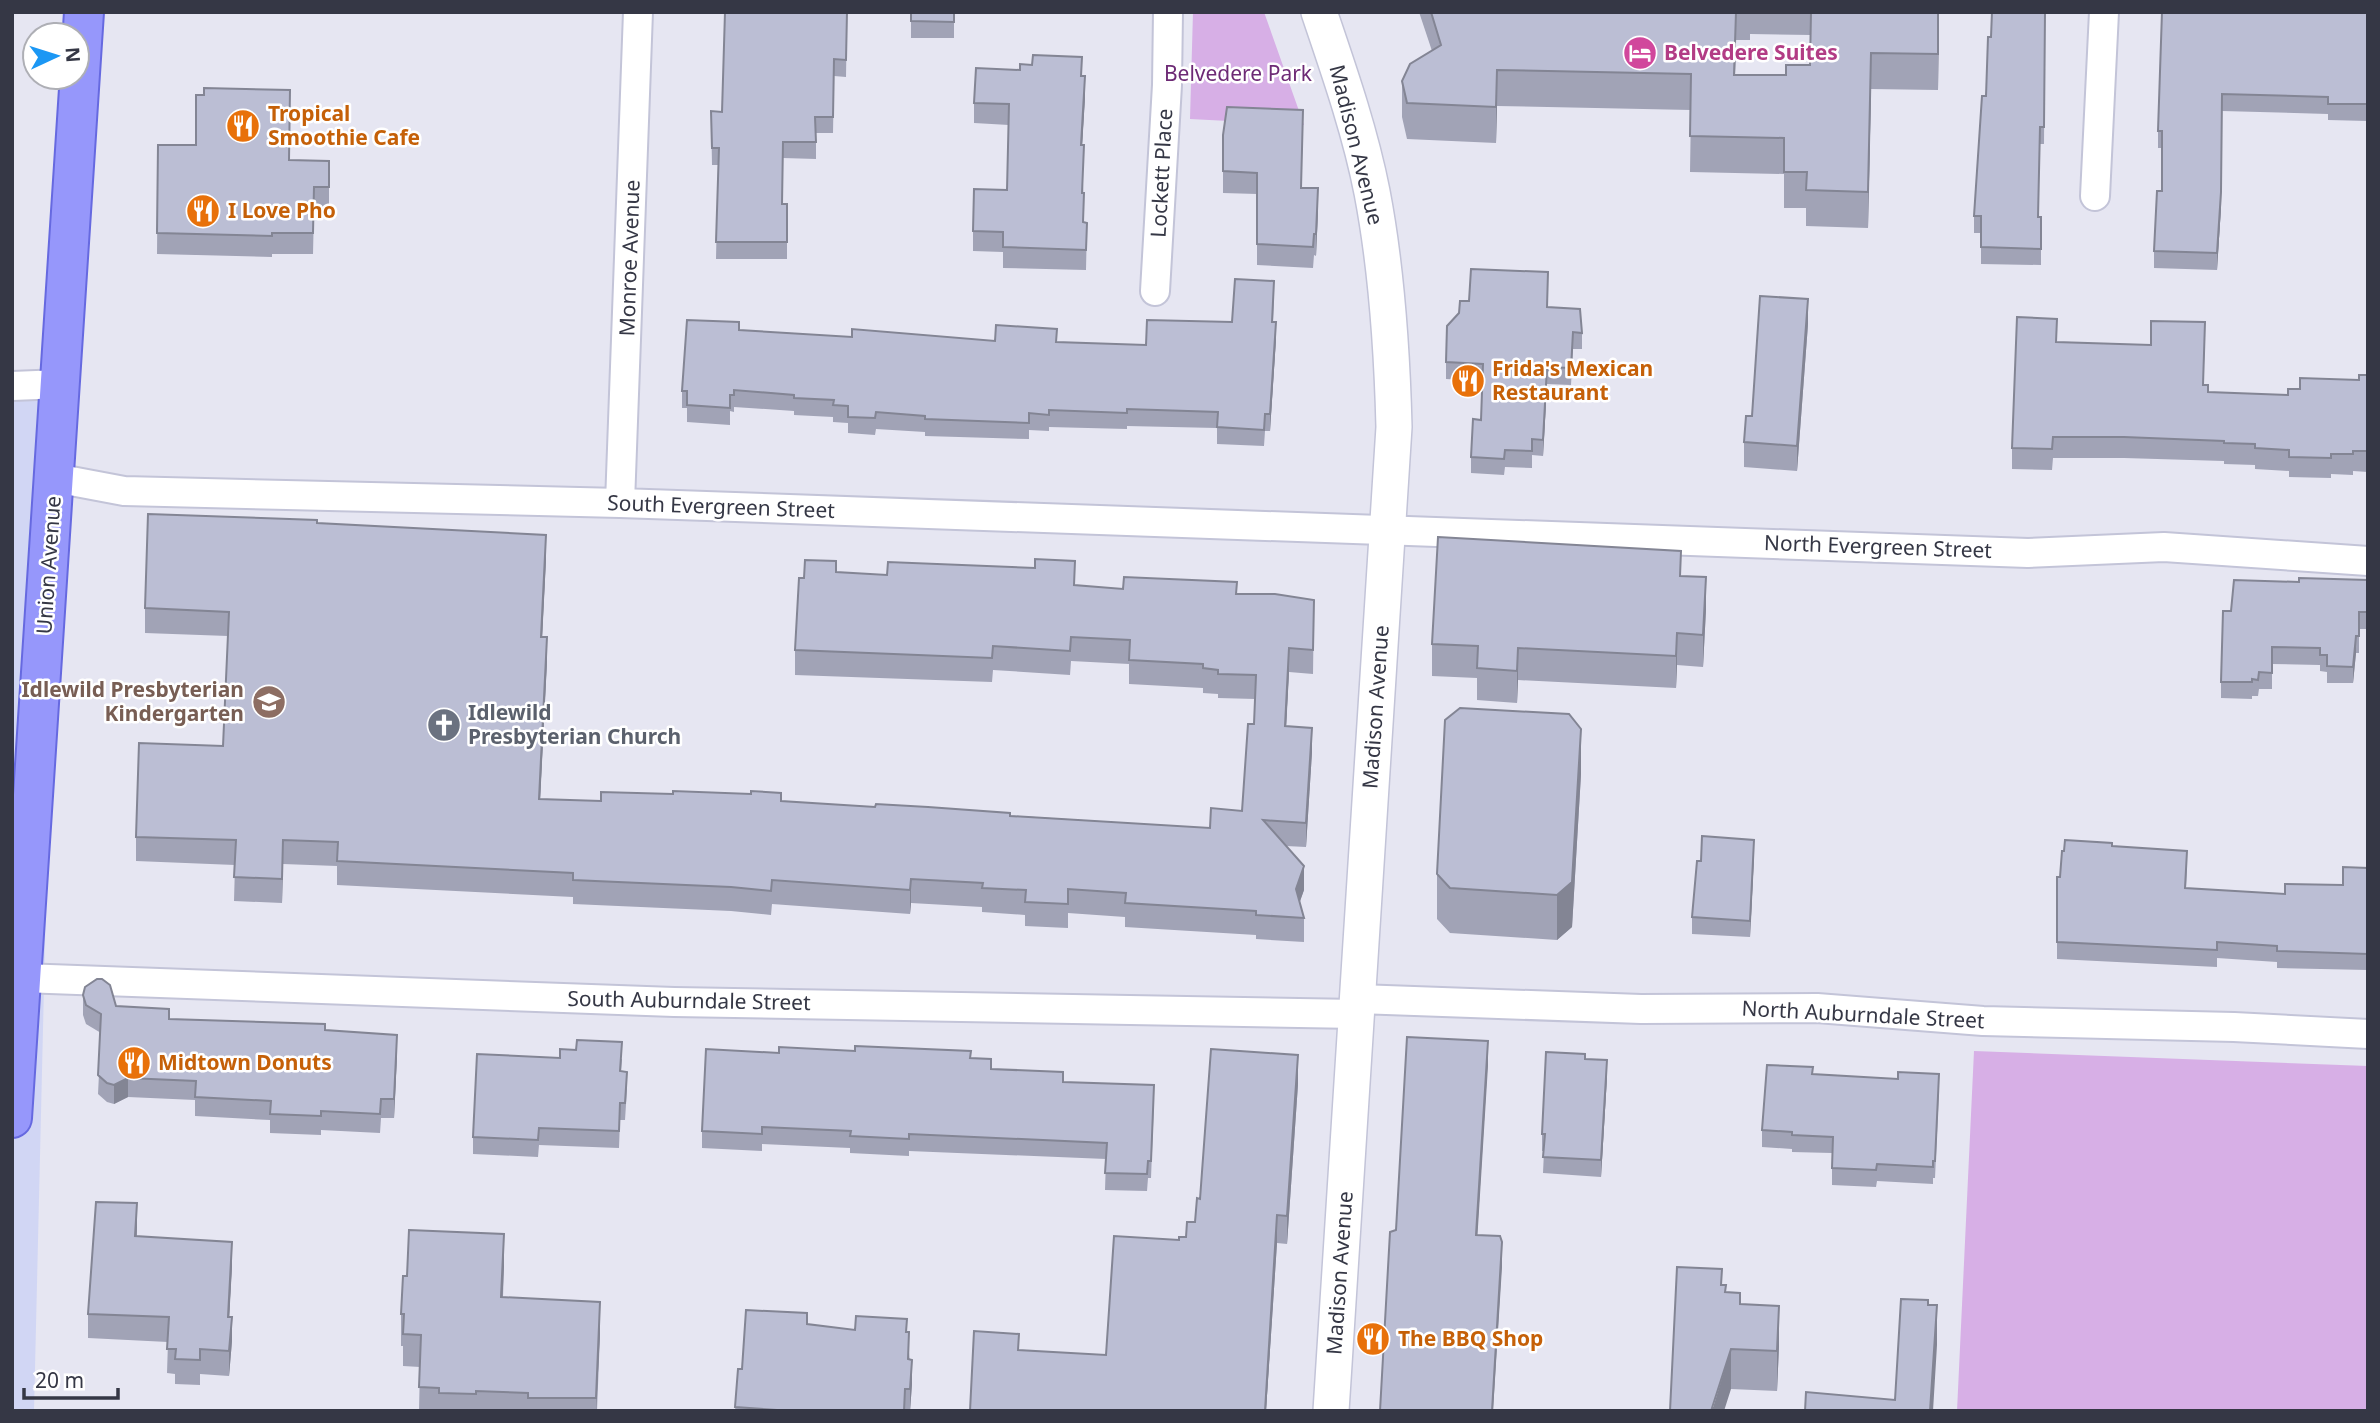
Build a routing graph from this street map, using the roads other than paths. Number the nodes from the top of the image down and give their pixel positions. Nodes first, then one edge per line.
1 (84, 12) edge
2 (638, 12) edge
3 (1168, 12) edge
4 (1319, 12) edge
5 (2104, 12) edge
6 (2095, 196) dead end
7 (1156, 291) dead end
8 (61, 384) junction
9 (12, 386) edge
10 (55, 478) junction
11 (620, 503) junction
12 (1387, 529) junction
13 (2368, 561) edge
14 (22, 978) junction
15 (1357, 1006) junction
16 (2368, 1034) edge
17 (12, 1118) edge
18 (1331, 1411) edge

1 - 8 main road, Union Avenue
2 - 11 street, Monroe Avenue
3 - 7 street, Lockett Place
4 - 12 street, Madison Avenue
5 - 6 street
8 - 9 street
8 - 10 main road, Union Avenue
10 - 11 street, South Evergreen Street
10 - 14 main road, Union Avenue
11 - 12 street, South Evergreen Street
12 - 13 street, North Evergreen Street
12 - 15 street, Madison Avenue
14 - 15 street, South Auburndale Street
14 - 17 main road, Union Avenue
15 - 16 street, North Auburndale Street
15 - 18 street, Madison Avenue

